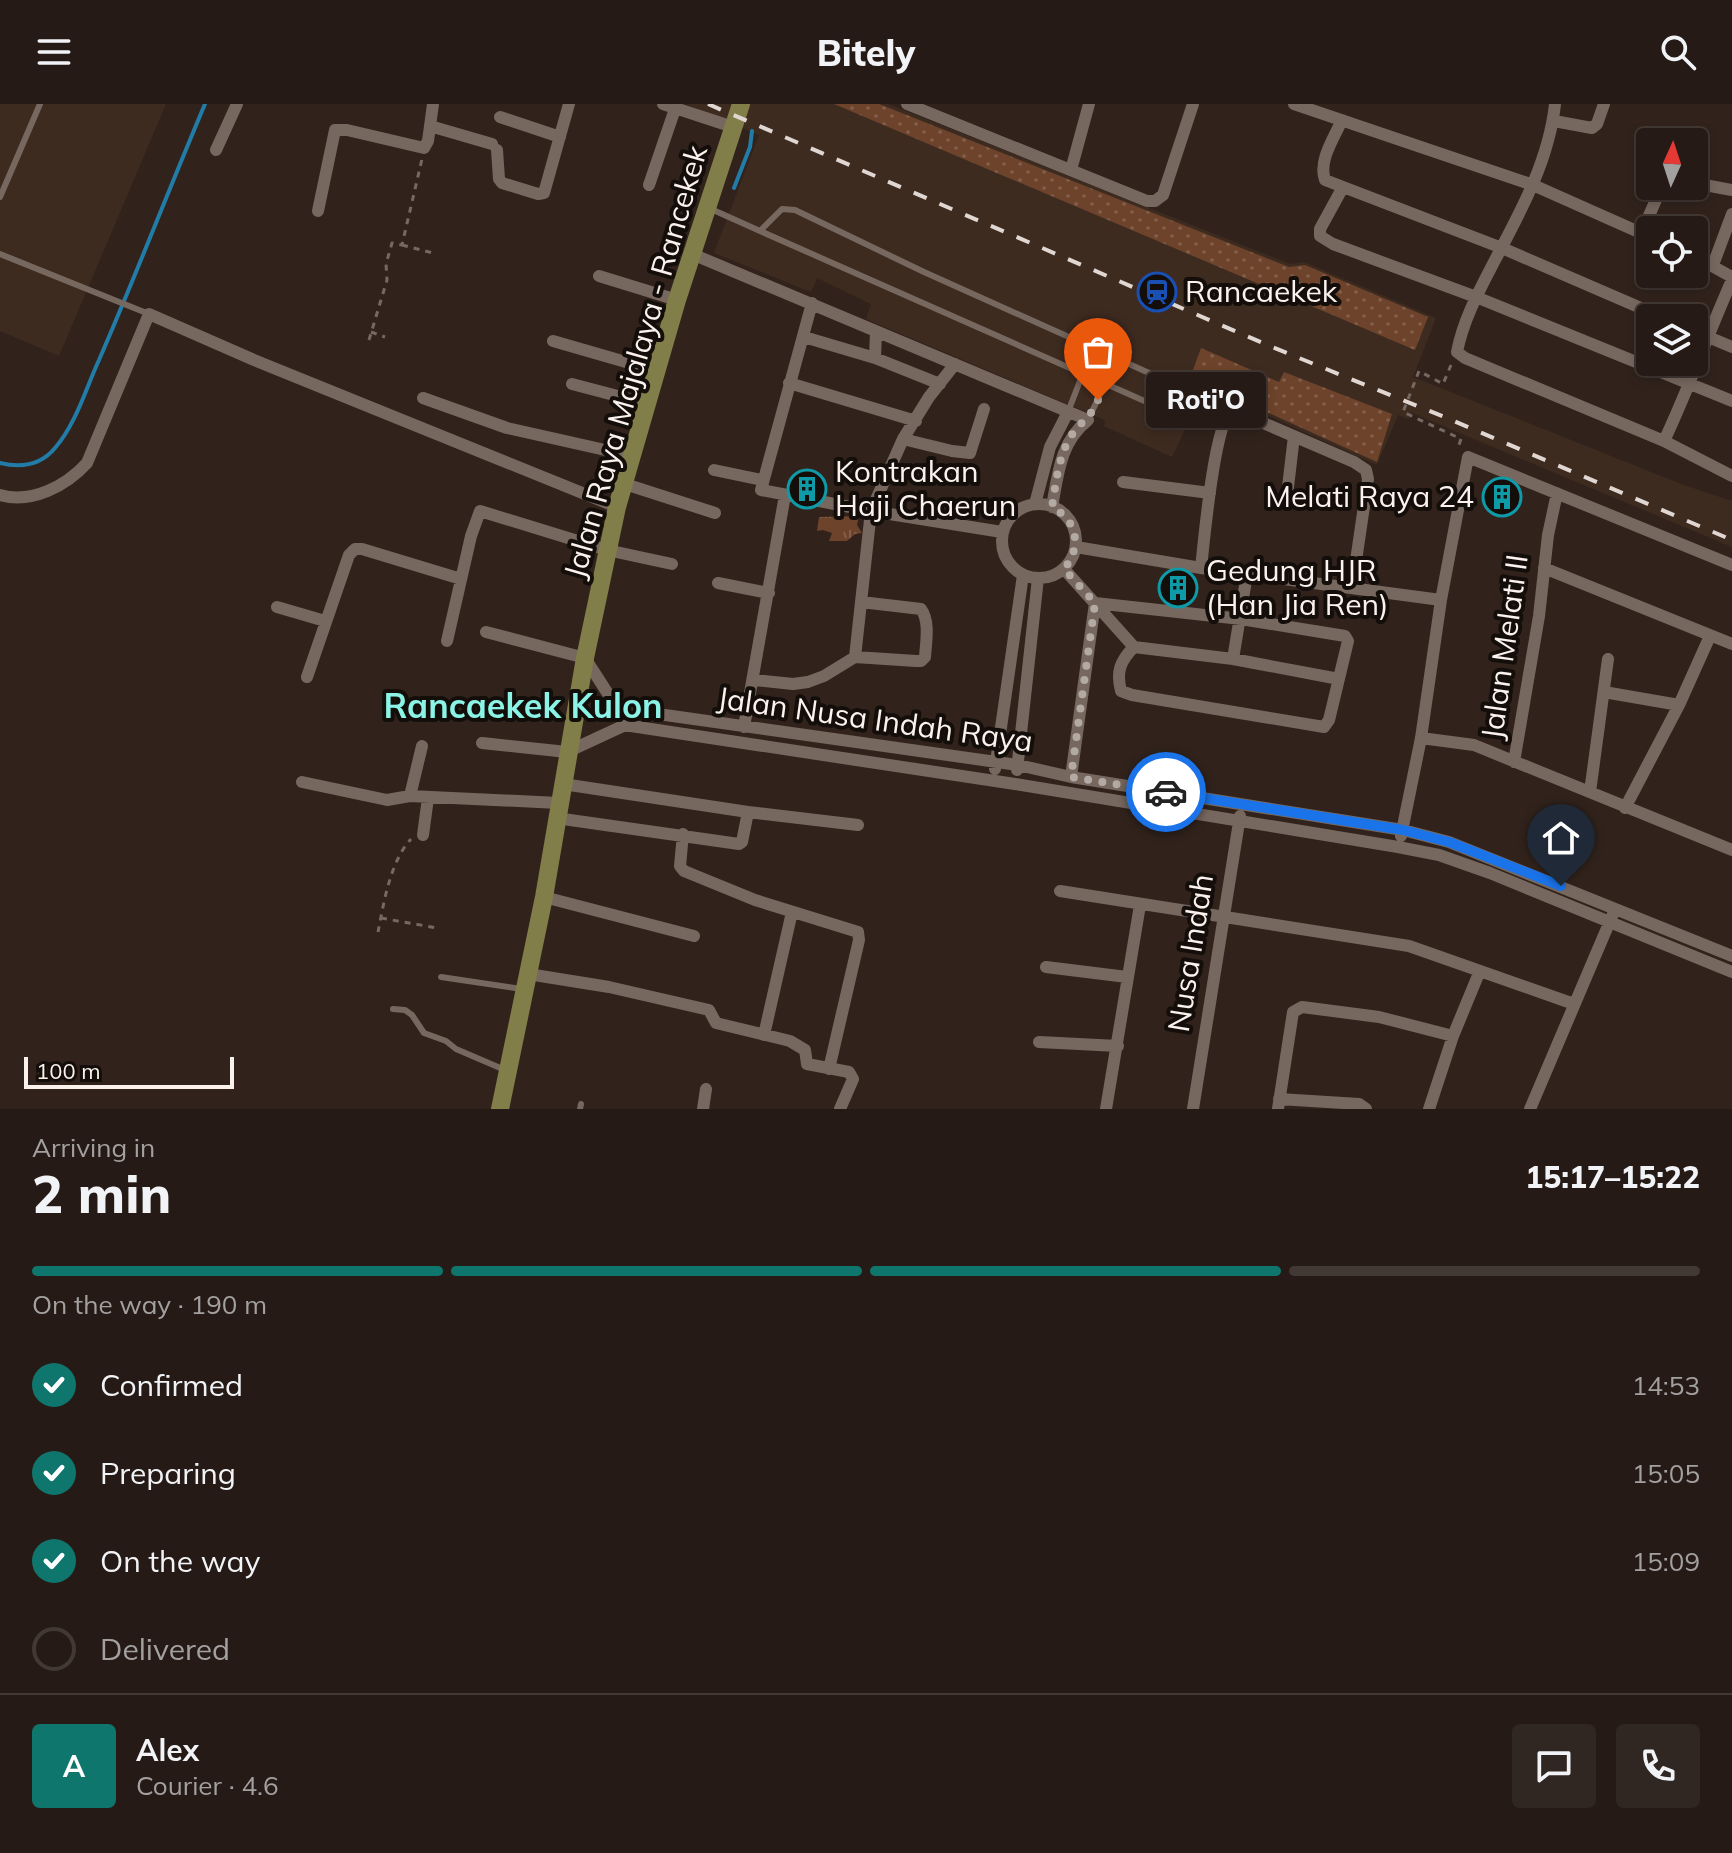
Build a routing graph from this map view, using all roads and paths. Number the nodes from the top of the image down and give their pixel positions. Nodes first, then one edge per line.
1 (40, 104) edge
2 (237, 104) edge
3 (433, 104) edge
4 (569, 104) edge
5 (741, 104) edge
6 (907, 104) edge
7 (1089, 104) edge
8 (1193, 104) edge
9 (1294, 104) edge
10 (1555, 104) edge
11 (1604, 104) edge
12 (669, 107) edge
13 (500, 117) dead end
14 (1342, 120) junction
15 (1554, 121) junction
16 (430, 126) junction
17 (733, 127) junction
18 (560, 137) junction
19 (424, 148) junction
20 (216, 150) dead end
21 (1071, 170) junction
22 (649, 185) dead end
23 (1533, 185) junction
24 (1708, 186) edge
25 (1343, 187) junction
26 (1732, 190) edge
27 (0, 197) edge
28 (708, 207) junction
29 (318, 211) dead end
30 (1732, 214) edge
31 (760, 231) junction
32 (1636, 231) edge
33 (402, 245) junction
34 (1502, 248) junction
35 (433, 253) dead end
36 (0, 254) edge
37 (692, 254) junction
38 (1708, 263) edge
39 (1713, 265) junction
40 (599, 276) dead end
41 (1732, 278) edge
42 (1476, 297) junction
43 (677, 300) junction
44 (812, 303) junction
45 (1636, 306) edge
46 (149, 314) junction
47 (1708, 320) edge
48 (371, 332) junction
49 (876, 332) junction
50 (385, 337) dead end
51 (804, 337) junction
52 (1708, 337) edge
53 (369, 340) dead end
54 (553, 341) dead end
55 (1732, 347) edge
56 (1457, 352) junction
57 (875, 358) junction
58 (955, 364) junction
59 (657, 371) junction
60 (1083, 373) junction
61 (1692, 376) edge
62 (789, 383) junction
63 (1691, 383) junction
64 (572, 384) dead end
65 (940, 384) junction
66 (1105, 384) junction
67 (423, 398) dead end
68 (1732, 401) edge
69 (648, 404) junction
70 (984, 409) dead end
71 (1068, 412) junction
72 (1088, 420) junction
73 (916, 421) junction
74 (1294, 436) junction
75 (903, 439) junction
76 (1664, 441) junction
77 (632, 456) junction
78 (1468, 457) junction
79 (714, 470) dead end
80 (1732, 476) edge
81 (762, 480) junction
82 (1123, 482) dead end
83 (625, 484) junction
84 (1288, 487) dead end
85 (1210, 493) junction
86 (1557, 493) junction
87 (0, 495) edge
88 (785, 495) junction
89 (1035, 504) junction
90 (617, 507) junction
91 (1052, 507) junction
92 (871, 511) junction
93 (715, 513) dead end
94 (1002, 532) junction
95 (1076, 547) junction
96 (607, 550) junction
97 (672, 564) dead end
98 (1732, 565) edge
99 (1201, 568) junction
100 (1544, 568) junction
101 (1064, 569) junction
102 (1247, 574) junction
103 (1023, 575) junction
104 (1038, 578) junction
105 (461, 579) junction
106 (718, 583) dead end
107 (1352, 588) junction
108 (769, 593) junction
109 (1441, 600) junction
110 (861, 602) junction
111 (1095, 603) junction
112 (277, 607) dead end
113 (1241, 619) junction
114 (325, 621) junction
115 (486, 632) dead end
116 (1710, 636) junction
117 (447, 641) dead end
118 (1732, 644) edge
119 (1134, 647) junction
120 (855, 657) junction
121 (585, 658) junction
122 (1233, 659) junction
123 (1608, 659) dead end
124 (307, 677) dead end
125 (1339, 679) junction
126 (754, 680) junction
127 (1604, 692) junction
128 (1679, 705) junction
129 (744, 727) junction
130 (1421, 738) junction
131 (482, 743) dead end
132 (847, 743) junction
133 (422, 746) dead end
134 (567, 752) junction
135 (845, 758) junction
136 (1514, 762) junction
137 (996, 763) junction
138 (1018, 765) junction
139 (1071, 777) junction
140 (993, 780) junction
141 (302, 782) dead end
142 (563, 784) junction
143 (1015, 784) junction
144 (1590, 792) junction
145 (410, 796) junction
146 (428, 798) junction
147 (1241, 805) junction
148 (1625, 808) junction
149 (558, 810) junction
150 (748, 812) junction
151 (1239, 823) junction
152 (858, 825) dead end
153 (1403, 830) junction
154 (683, 834) junction
155 (423, 835) joint
156 (1398, 847) junction
157 (1732, 850) edge
158 (1060, 891) dead end
159 (544, 897) junction
160 (1140, 905) junction
161 (1617, 908) junction
162 (792, 912) junction
163 (1222, 916) junction
164 (381, 918) junction
165 (1609, 921) junction
166 (437, 928) dead end
167 (378, 932) dead end
168 (694, 936) dead end
169 (1732, 956) edge
170 (1046, 967) dead end
171 (1732, 972) edge
172 (1479, 973) junction
173 (441, 977) dead end
174 (1127, 977) junction
175 (527, 982) junction
176 (1574, 1004) junction
177 (393, 1009) dead end
178 (764, 1035) junction
179 (1453, 1036) junction
180 (1039, 1042) dead end
181 (1118, 1046) junction
182 (829, 1069) junction
183 (509, 1071) junction
184 (706, 1089) dead end
185 (1279, 1104) edge
186 (500, 1109) edge
187 (703, 1109) edge
188 (840, 1109) edge
189 (1106, 1109) edge
190 (1193, 1109) edge
191 (1366, 1109) edge
192 (1429, 1109) edge
193 (1530, 1109) edge

1 - 27 lane
2 - 20 street
3 - 16 street
4 - 18 street
5 - 17 main road, Jalan Raya Majalaya - Rancekek
6 - 21 street
7 - 21 street
8 - 21 street
9 - 14 street
10 - 15 street
11 - 15 street
12 - 17 street
12 - 22 street
13 - 18 street
14 - 23 street
14 - 25 street
15 - 23 street
16 - 18 street
16 - 19 street
17 - 28 main road, Jalan Raya Majalaya - Rancekek
19 - 29 street
19 - 33 path
23 - 32 street
23 - 34 street
24 - 26 street
25 - 34 street
25 - 42 street
28 - 31 lane
28 - 37 main road, Jalan Raya Majalaya - Rancekek
30 - 39 street
31 - 60 lane
31 - 66 lane
33 - 35 path
33 - 48 path
34 - 42 street
34 - 45 street
36 - 46 lane
37 - 43 main road, Jalan Raya Majalaya - Rancekek
37 - 44 street
38 - 39 street
39 - 41 street
40 - 43 street
41 - 47 street
42 - 56 street
42 - 63 street
43 - 59 main road, Jalan Raya Majalaya - Rancekek
44 - 49 street
44 - 51 street
46 - 87 street
46 - 90 street
48 - 50 path
48 - 53 path
49 - 57 street
49 - 58 street
51 - 57 street
51 - 62 street
52 - 55 street
54 - 59 street
56 - 76 street
56 - 78 path
57 - 65 street
58 - 65 street
58 - 71 street
59 - 69 main road, Jalan Raya Majalaya - Rancekek
60 - 66 lane
60 - 71 lane
61 - 63 street
62 - 73 street
62 - 81 street
63 - 68 street
63 - 76 street
64 - 69 street
65 - 73 street
66 - 72 lane
67 - 77 street
69 - 77 main road, Jalan Raya Majalaya - Rancekek
70 - 75 street
71 - 72 street
71 - 89 street
72 - 91 street
73 - 75 street
74 - 84 street
74 - 85 street
74 - 107 street
75 - 92 street
76 - 80 street
77 - 83 main road, Jalan Raya Majalaya - Rancekek
78 - 86 street
78 - 109 street
79 - 81 street
81 - 88 street
82 - 85 street
83 - 90 main road, Jalan Raya Majalaya - Rancekek
83 - 93 street
85 - 99 street
86 - 98 street
86 - 100 street, Jalan Melati II
88 - 92 street
88 - 108 street
89 - 91 street
89 - 94 street
90 - 96 main road, Jalan Raya Majalaya - Rancekek
91 - 95 street
92 - 94 street
92 - 110 street
94 - 103 street
95 - 99 street
95 - 101 street
96 - 97 street
96 - 105 street
96 - 121 main road, Jalan Raya Majalaya - Rancekek
99 - 102 street
100 - 116 street
100 - 136 street, Jalan Melati II
101 - 104 street
101 - 111 street
102 - 107 street
102 - 113 street
103 - 104 street
103 - 137 street
104 - 138 street
105 - 114 street
105 - 117 street
106 - 108 street
107 - 109 street
108 - 126 street
109 - 130 street
110 - 120 street
110 - 120 street
111 - 113 street
111 - 119 street
111 - 139 street
112 - 114 street
113 - 122 street
113 - 125 street
114 - 124 street
115 - 121 street
116 - 118 street
116 - 128 street
119 - 122 street
119 - 125 street
120 - 126 street
121 - 129 street, Jalan Nusa Indah Raya
121 - 134 main road, Jalan Raya Majalaya - Rancekek
122 - 125 street
123 - 127 street
126 - 129 street
127 - 128 street
127 - 144 street
128 - 148 street
129 - 132 street, Jalan Nusa Indah Raya
130 - 136 street
130 - 153 street
131 - 134 street
132 - 135 street
132 - 137 street, Jalan Nusa Indah Raya
133 - 145 street
134 - 135 street, Jalan Nusa Indah Raya
134 - 142 main road, Jalan Raya Majalaya - Rancekek
135 - 140 street, Jalan Nusa Indah Raya
136 - 144 street
137 - 138 street, Jalan Nusa Indah Raya
137 - 140 street
138 - 139 street, Jalan Nusa Indah Raya
138 - 143 street
139 - 147 street, Jalan Nusa Indah Raya
140 - 143 street, Jalan Nusa Indah Raya
141 - 145 street
142 - 149 main road, Jalan Raya Majalaya - Rancekek
142 - 150 street
143 - 151 street, Jalan Nusa Indah Raya
144 - 148 street
145 - 146 street
146 - 149 street
146 - 155 street
147 - 151 street, Nusa Indah
147 - 153 street, Jalan Nusa Indah Raya
148 - 157 street
149 - 154 street
149 - 159 main road, Jalan Raya Majalaya - Rancekek
150 - 152 street
150 - 154 street
151 - 156 street, Jalan Nusa Indah Raya
151 - 163 street, Nusa Indah
153 - 156 street
153 - 161 street, Jalan Nusa Indah Raya
154 - 162 street
155 - 164 path
156 - 165 street, Jalan Nusa Indah Raya
158 - 160 street
159 - 168 street
159 - 175 main road, Jalan Raya Majalaya - Rancekek
160 - 163 street
160 - 174 street
161 - 165 street
161 - 169 street, Jalan Nusa Indah Raya
162 - 178 street
162 - 182 street
163 - 172 street
163 - 190 street, Nusa Indah
164 - 166 path
164 - 167 path
165 - 171 street, Jalan Nusa Indah Raya
165 - 176 street
170 - 174 street
172 - 176 street
172 - 179 street
173 - 175 lane
174 - 181 street
175 - 178 street
175 - 183 main road, Jalan Raya Majalaya - Rancekek
176 - 193 street
177 - 183 lane
178 - 182 street
179 - 185 street
179 - 192 street
180 - 181 street
181 - 189 street
182 - 188 street
183 - 186 main road, Jalan Raya Majalaya - Rancekek
184 - 187 street
185 - 191 street

